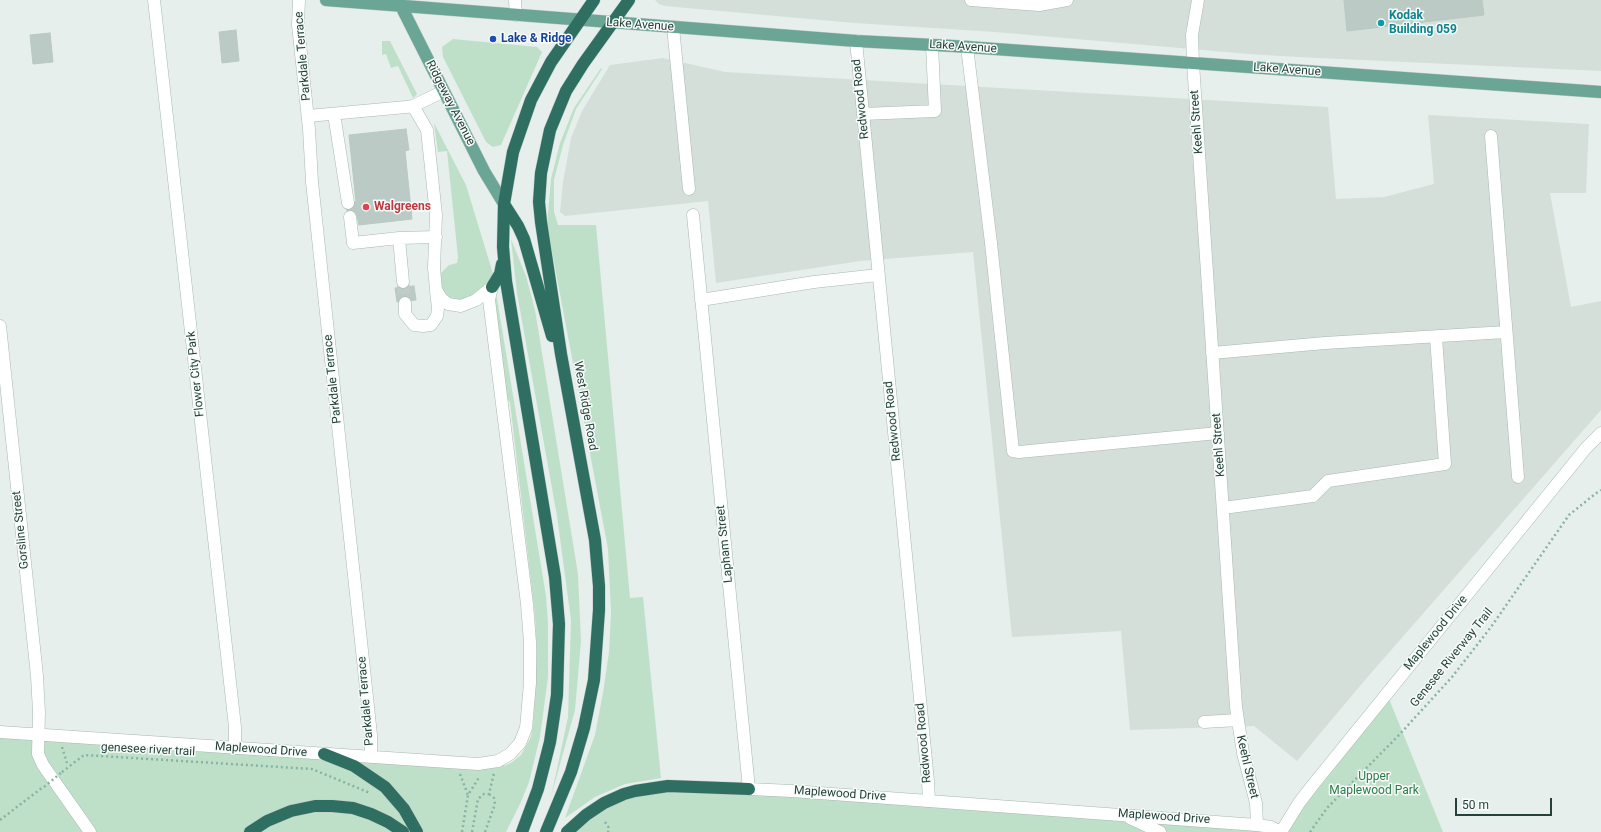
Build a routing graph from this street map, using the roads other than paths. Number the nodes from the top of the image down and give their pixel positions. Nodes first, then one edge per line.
1 (154, 0) edge
2 (299, 0) edge
3 (326, 0) edge
4 (515, 0) edge
5 (594, 0) edge
6 (629, 0) edge
7 (971, 0) edge
8 (1067, 0) edge
9 (1198, 0) edge
10 (400, 3) edge
11 (516, 15) junction
12 (580, 20) junction
13 (613, 22) junction
14 (673, 27) junction
15 (856, 41) junction
16 (932, 45) junction
17 (967, 47) junction
18 (1193, 63) junction
19 (444, 91) junction
20 (1601, 92) edge
21 (413, 106) junction
22 (334, 114) junction
23 (863, 114) junction
24 (308, 116) junction
25 (1491, 136) dead end
26 (689, 189) dead end
27 (348, 203) dead end
28 (504, 204) junction
29 (693, 215) dead end
30 (350, 217) dead end
31 (436, 237) junction
32 (399, 238) junction
33 (503, 257) junction
34 (878, 275) junction
35 (403, 282) tunnel mouth
36 (492, 288) junction
37 (436, 290) junction
38 (702, 300) junction
39 (405, 303) tunnel mouth
40 (0, 326) edge
41 (1506, 332) junction
42 (1436, 337) junction
43 (1212, 353) junction
44 (570, 401) junction
45 (1218, 433) junction
46 (1601, 433) edge
47 (1518, 477) dead end
48 (1223, 508) junction
49 (1238, 720) junction
50 (1204, 722) dead end
51 (0, 732) edge
52 (38, 734) junction
53 (235, 748) junction
54 (324, 754) junction
55 (370, 757) junction
56 (749, 789) junction
57 (928, 801) junction
58 (1115, 814) junction
59 (1257, 825) junction
60 (90, 832) edge
61 (250, 832) edge
62 (403, 832) edge
63 (417, 832) edge
64 (522, 832) edge
65 (546, 832) edge
66 (567, 832) edge
67 (1160, 832) edge
68 (1281, 832) edge

1 - 53 street, Flower City Park
2 - 24 street, Parkdale Terrace
3 - 10 main road, Lake Avenue
4 - 11 street
5 - 12 highway
6 - 13 highway, West Ridge Road
7 - 8 street
9 - 18 street, Keehl Street
10 - 11 main road, Lake Avenue
10 - 19 main road, Ridgeway Avenue
11 - 12 main road, Lake Avenue
12 - 13 main road, Lake Avenue
12 - 28 highway
13 - 14 main road, Lake Avenue
13 - 44 highway, West Ridge Road
14 - 15 main road, Lake Avenue
14 - 26 street
15 - 16 main road, Lake Avenue
15 - 23 street, Redwood Road
16 - 17 main road, Lake Avenue
16 - 23 street
17 - 18 main road, Lake Avenue
17 - 45 street
18 - 20 main road, Lake Avenue
18 - 43 street, Keehl Street
19 - 21 street
19 - 28 main road, Ridgeway Avenue
21 - 22 street
21 - 31 street
22 - 24 street
22 - 27 street
23 - 34 street, Redwood Road
24 - 55 street, Parkdale Terrace
25 - 41 street
28 - 33 highway
28 - 44 highway
29 - 38 street, Lapham Street
30 - 32 street
31 - 32 street
31 - 37 street
32 - 35 street
33 - 36 highway
33 - 64 highway
34 - 38 street
34 - 57 street, Redwood Road
36 - 37 street
36 - 55 street, Maplewood Drive
37 - 39 street
38 - 56 street, Lapham Street
40 - 52 street, Gorsline Street
41 - 42 street
41 - 47 street
42 - 43 street
42 - 48 street
43 - 45 street, Keehl Street
44 - 65 highway, West Ridge Road
45 - 48 street, Keehl Street
46 - 68 street, Maplewood Drive
48 - 49 street, Keehl Street
49 - 50 street
49 - 59 street, Keehl Street
51 - 52 street, Maplewood Drive
52 - 53 street, Maplewood Drive
52 - 60 street, Gorsline Street
53 - 54 street, Maplewood Drive
54 - 55 street, Maplewood Drive
54 - 63 highway
56 - 57 street, Maplewood Drive
56 - 66 highway
57 - 58 street, Maplewood Drive
58 - 59 street, Maplewood Drive
58 - 67 street
59 - 68 street, Maplewood Drive
61 - 62 highway

